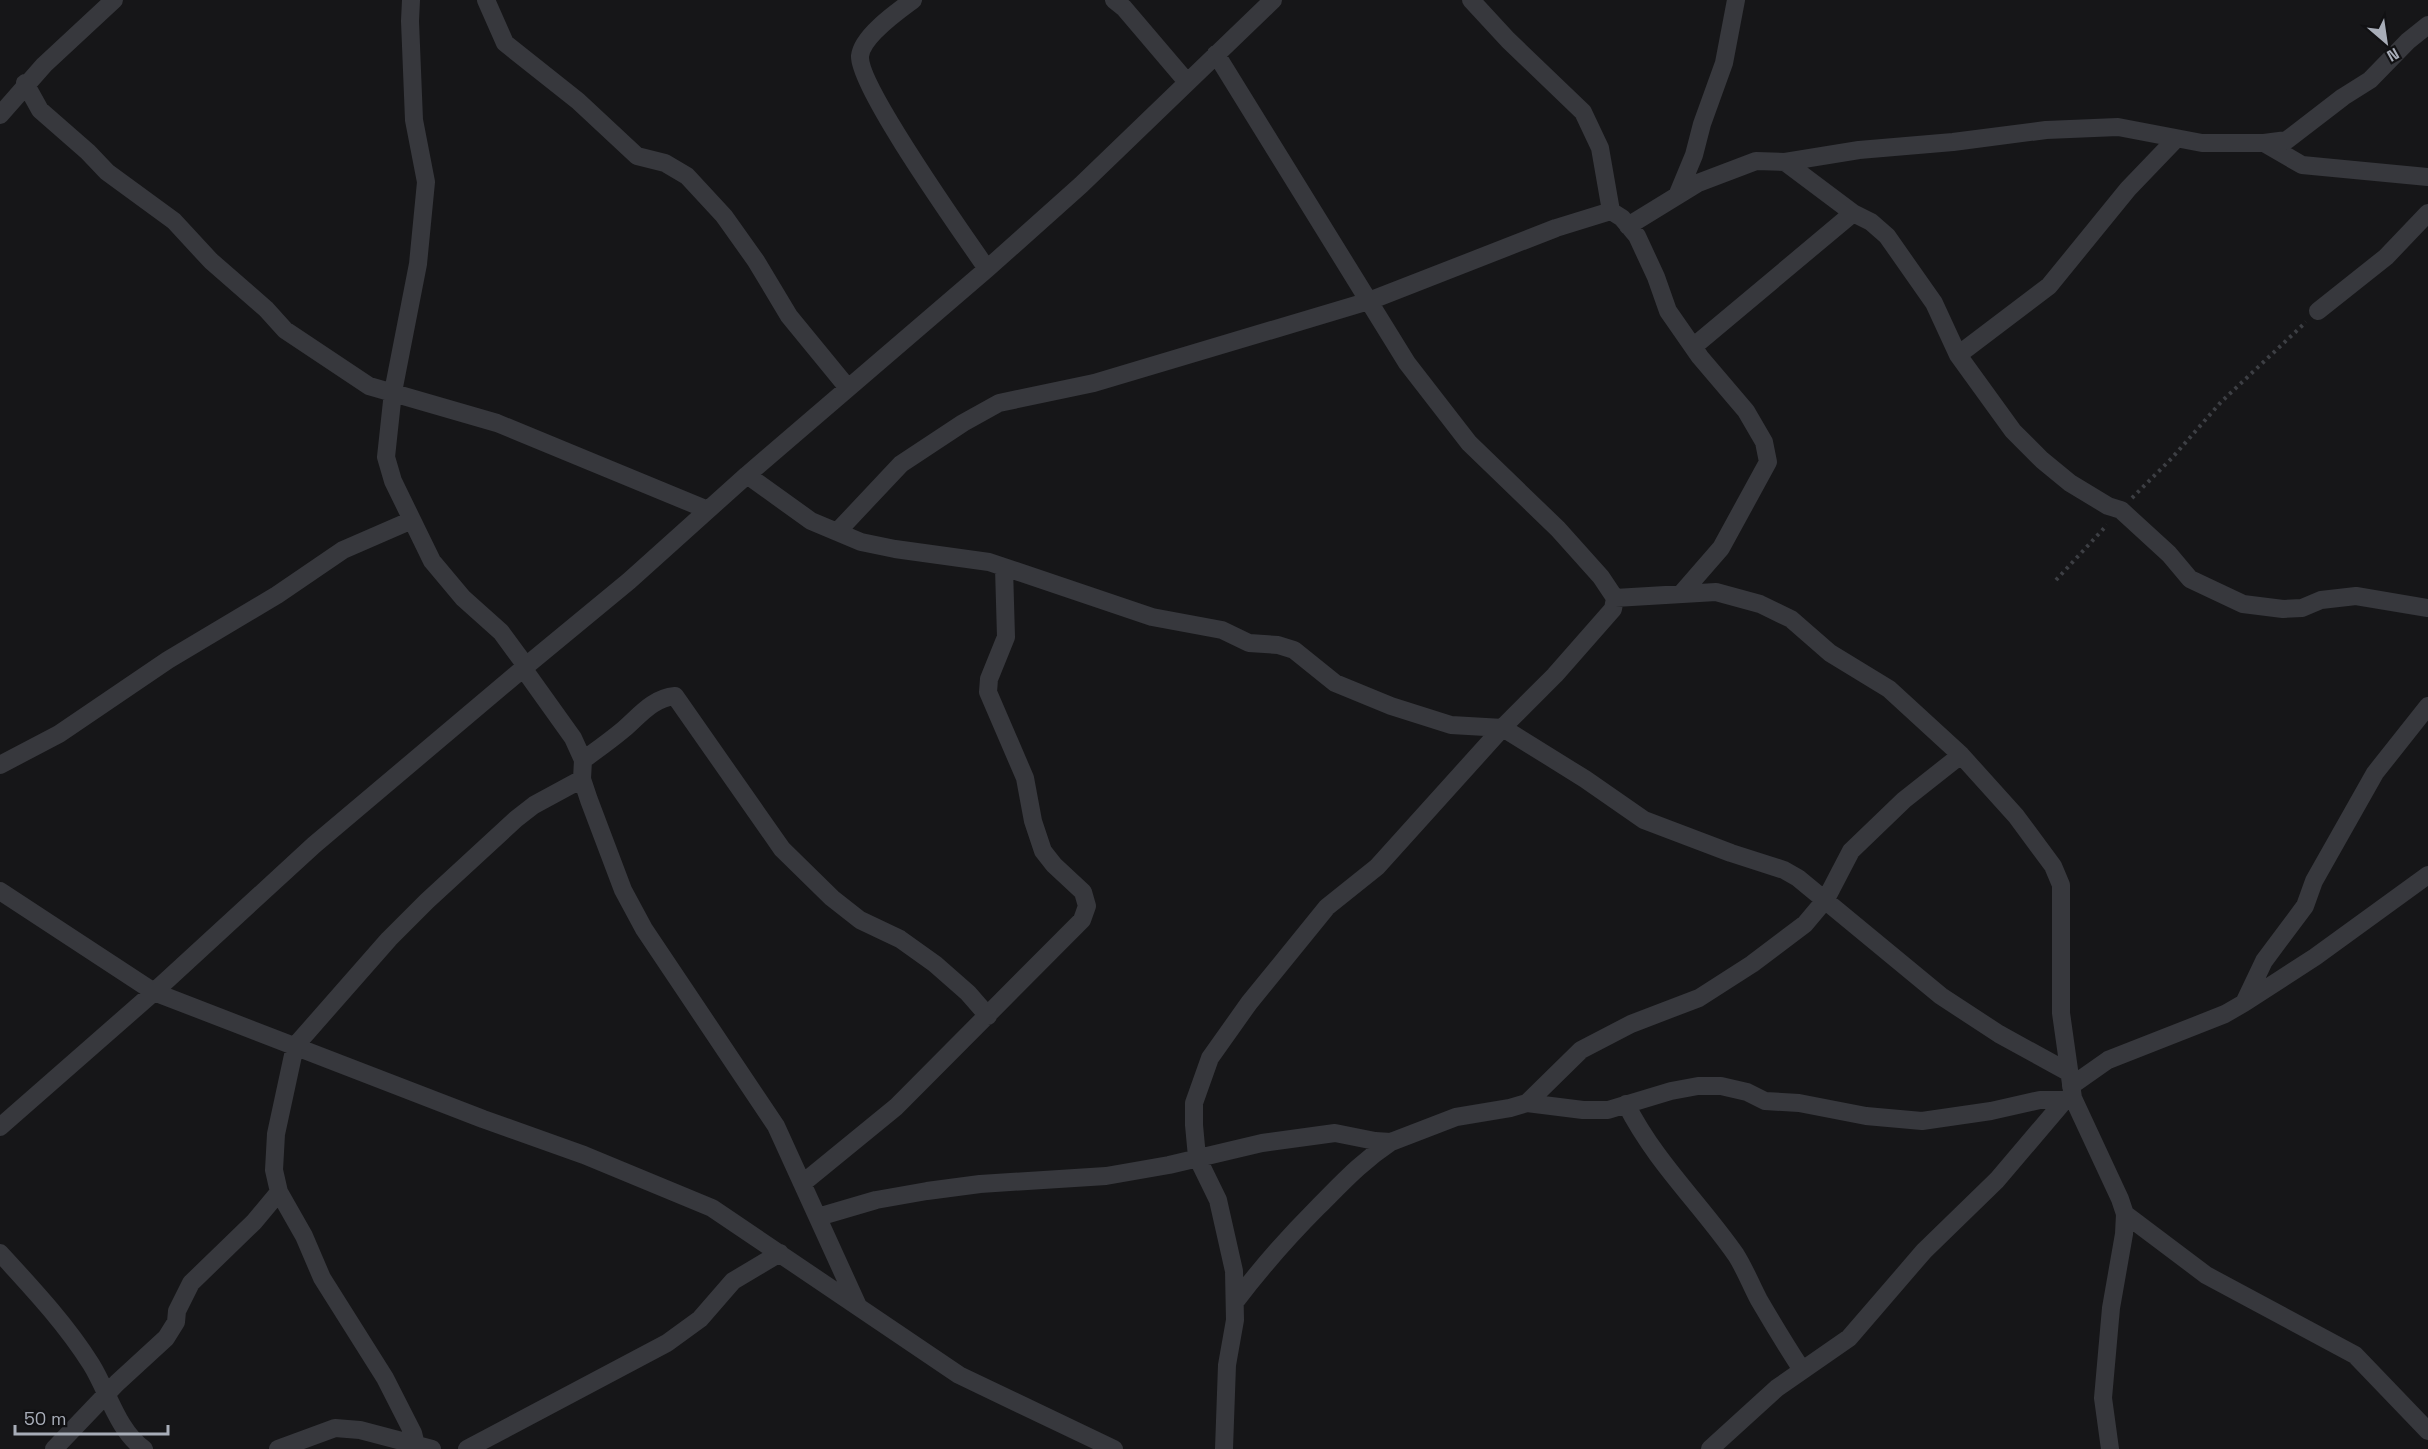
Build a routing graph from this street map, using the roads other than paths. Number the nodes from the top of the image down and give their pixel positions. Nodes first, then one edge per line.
1 (114, 0) edge
2 (411, 0) edge
3 (486, 0) edge
4 (913, 0) edge
5 (1114, 0) edge
6 (1273, 0) edge
7 (1471, 0) edge
8 (1736, 0) edge
9 (2428, 25) edge
10 (1216, 54) junction
11 (1187, 82) junction
12 (26, 83) junction
13 (5, 109) edge
14 (40, 110) junction
15 (2175, 140) junction
16 (2264, 143) junction
17 (1785, 162) junction
18 (2428, 177) edge
19 (1677, 196) junction
20 (1611, 211) junction
21 (1853, 213) junction
22 (2428, 213) edge
23 (1628, 226) junction
24 (987, 269) junction
25 (1369, 301) junction
26 (2318, 311) road end
27 (1693, 347) junction
28 (1958, 355) junction
29 (848, 388) junction
30 (393, 392) junction
31 (747, 475) junction
32 (708, 510) junction
33 (412, 520) junction
34 (837, 532) junction
35 (1004, 568) junction
36 (1681, 594) junction
37 (1615, 598) junction
38 (2428, 608) edge
39 (525, 667) junction
40 (2428, 706) edge
41 (1503, 728) junction
42 (1960, 755) junction
43 (583, 760) junction
44 (0, 765) edge
45 (582, 779) junction
46 (2428, 875) edge
47 (0, 891) edge
48 (1826, 899) junction
49 (154, 992) junction
50 (2244, 1004) junction
51 (988, 1016) junction
52 (295, 1046) junction
53 (2070, 1089) junction
54 (1527, 1103) junction
55 (1626, 1104) junction
56 (0, 1127) edge
57 (1391, 1142) junction
58 (1197, 1157) junction
59 (803, 1183) junction
60 (279, 1192) junction
61 (2125, 1214) junction
62 (818, 1217) junction
63 (0, 1253) edge
64 (780, 1253) junction
65 (1234, 1302) junction
66 (858, 1306) junction
67 (1802, 1370) junction
68 (106, 1394) junction
69 (2428, 1431) edge
70 (422, 1448) edge
71 (54, 1449) edge
72 (144, 1449) edge
73 (278, 1449) edge
74 (467, 1449) edge
75 (1114, 1449) edge
76 (1224, 1449) edge
77 (1710, 1449) edge
78 (2110, 1449) edge

1 - 12 street
2 - 30 street
3 - 29 street
4 - 24 street
5 - 11 street
6 - 10 street
7 - 20 street
8 - 19 street
9 - 16 street
10 - 11 street
10 - 25 street
11 - 24 street
12 - 13 street
12 - 14 street
13 - 14 street
14 - 30 street
15 - 16 street
15 - 17 street
15 - 28 street
16 - 18 street
17 - 19 street
17 - 21 street
19 - 23 street
20 - 23 street
20 - 25 street
21 - 27 street
21 - 28 street
22 - 26 street
23 - 27 street
24 - 29 street
25 - 34 street
25 - 37 street
27 - 36 street
28 - 38 street
29 - 31 street
30 - 32 street
30 - 33 street
31 - 32 street
31 - 34 street
32 - 39 street
33 - 39 street
33 - 44 street
34 - 35 street
35 - 41 street
35 - 51 street
36 - 37 street
36 - 42 street
37 - 41 street
39 - 43 street
39 - 49 street
40 - 50 street
41 - 48 street
41 - 58 street
42 - 48 street
42 - 53 street
43 - 45 street
43 - 51 street
45 - 52 street
45 - 59 street
46 - 50 street
47 - 49 street
48 - 53 street
48 - 54 street
49 - 52 street
49 - 56 street
50 - 53 street
51 - 59 street
52 - 60 street
52 - 64 street
53 - 55 street
53 - 61 street
53 - 67 street
54 - 55 street
54 - 57 street
55 - 67 street
57 - 58 street
57 - 65 street
58 - 62 street
58 - 65 street
59 - 62 street
60 - 68 street
60 - 70 street
61 - 69 street
61 - 78 street
62 - 66 street
63 - 68 street
64 - 66 street
64 - 74 street
65 - 76 street
66 - 75 street
67 - 77 street
68 - 71 street
68 - 72 street
70 - 73 street

